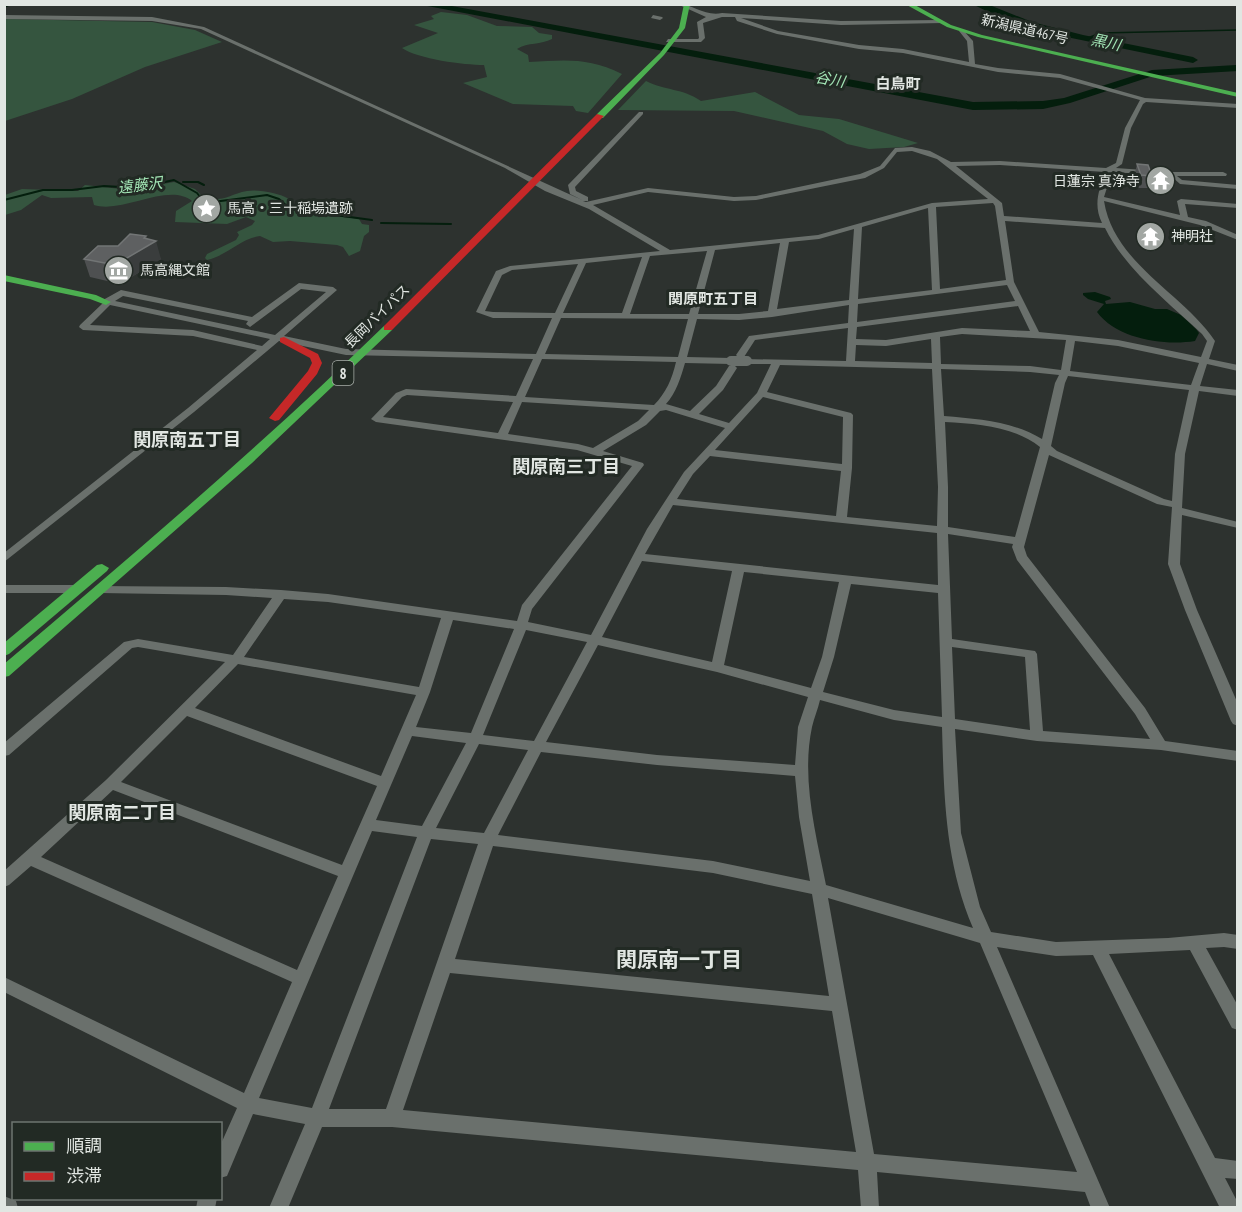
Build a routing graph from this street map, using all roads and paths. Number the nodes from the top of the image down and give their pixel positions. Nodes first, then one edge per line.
1 (670, 4) edge
2 (908, 4) edge
3 (683, 5) edge
4 (737, 16) junction
5 (4, 17) edge
6 (712, 17) junction
7 (941, 22) junction
8 (962, 31) junction
9 (664, 44) junction
10 (972, 63) junction
11 (1238, 95) edge
12 (1145, 100) junction
13 (1238, 106) edge
14 (641, 113) dead end
15 (951, 165) junction
16 (1110, 169) junction
17 (1171, 174) junction
18 (1223, 174) dead end
19 (531, 179) junction
20 (1238, 187) edge
21 (1100, 198) junction
22 (995, 201) junction
23 (589, 203) junction
24 (932, 206) junction
25 (1238, 206) edge
26 (1000, 218) junction
27 (1184, 218) junction
28 (1105, 226) junction
29 (1214, 226) junction
30 (1232, 226) dead end
31 (858, 227) junction
32 (1238, 238) edge
33 (785, 240) junction
34 (712, 247) junction
35 (668, 252) junction
36 (647, 254) junction
37 (583, 261) junction
38 (4, 278) edge
39 (1010, 282) junction
40 (4, 284) edge
41 (936, 292) junction
42 (106, 303) junction
43 (1021, 303) junction
44 (853, 304) junction
45 (772, 314) junction
46 (559, 315) junction
47 (625, 316) junction
48 (693, 318) junction
49 (254, 320) junction
50 (851, 325) junction
51 (242, 331) junction
52 (1036, 334) junction
53 (935, 335) junction
54 (1071, 337) junction
55 (280, 339) junction
56 (850, 342) junction
57 (265, 349) junction
58 (346, 352) junction
59 (363, 353) junction
60 (540, 357) junction
61 (744, 358) junction
62 (682, 360) junction
63 (777, 362) junction
64 (1204, 362) junction
65 (850, 363) junction
66 (732, 364) junction
67 (937, 365) junction
68 (1238, 368) edge
69 (1065, 373) junction
70 (1195, 387) junction
71 (1238, 393) edge
72 (761, 394) junction
73 (522, 398) junction
74 (657, 408) junction
75 (692, 415) junction
76 (275, 418) junction
77 (941, 419) junction
78 (730, 426) junction
79 (502, 436) junction
80 (1046, 445) junction
81 (596, 451) junction
82 (705, 452) junction
83 (234, 453) dead end
84 (847, 468) junction
85 (670, 502) junction
86 (1177, 508) junction
87 (841, 520) junction
88 (1238, 525) edge
89 (942, 530) junction
90 (1020, 541) junction
91 (638, 557) junction
92 (4, 559) edge
93 (112, 559) dead end
94 (739, 567) junction
95 (846, 579) junction
96 (4, 589) edge
97 (77, 589) junction
98 (99, 589) junction
99 (945, 590) junction
100 (281, 594) junction
101 (448, 616) junction
102 (521, 627) junction
103 (597, 639) junction
104 (946, 642) junction
105 (4, 651) edge
106 (237, 658) junction
107 (717, 668) junction
108 (4, 672) edge
109 (424, 692) junction
110 (815, 695) junction
111 (185, 710) junction
112 (1238, 721) edge
113 (949, 723) junction
114 (408, 731) junction
115 (1037, 736) junction
116 (475, 739) junction
117 (538, 744) junction
118 (1161, 745) junction
119 (4, 752) edge
120 (1238, 756) edge
121 (801, 771) junction
122 (384, 783) junction
123 (111, 784) junction
124 (367, 825) junction
125 (426, 833) junction
126 (487, 841) junction
127 (29, 858) junction
128 (346, 873) junction
129 (4, 881) edge
130 (818, 889) junction
131 (985, 938) junction
132 (1238, 942) edge
133 (1196, 943) junction
134 (1098, 948) junction
135 (444, 965) junction
136 (301, 979) junction
137 (4, 984) edge
138 (839, 1005) junction
139 (1238, 1023) edge
140 (247, 1104) junction
141 (317, 1118) junction
142 (392, 1119) junction
143 (222, 1164) edge
144 (867, 1164) junction
145 (1209, 1167) junction
146 (1238, 1170) edge
147 (1090, 1183) junction
148 (4, 1205) edge
149 (9, 1208) edge
150 (278, 1208) edge
151 (870, 1208) edge
152 (1101, 1208) edge
153 (1230, 1208) edge

1 - 9 main road
2 - 7 main road, 新潟県道467号
3 - 6 street
3 - 9 main road, 長岡バイパス / 8
4 - 6 street
4 - 7 street
4 - 10 street
5 - 19 street
6 - 9 street
7 - 8 main road, 新潟県道467号
8 - 10 street
8 - 11 main road, 新潟県道467号
9 - 19 main road, 長岡バイパス / 8
10 - 12 street
12 - 13 street
12 - 16 street
14 - 23 street
15 - 16 street
15 - 22 street
15 - 23 street
16 - 17 street
16 - 21 street
17 - 18 street
17 - 20 street
19 - 23 street
19 - 58 main road, 長岡バイパス / 8
19 - 59 main road, 長岡バイパス / 8
21 - 27 street
21 - 28 street
22 - 24 street
22 - 26 street
23 - 35 street
24 - 31 street
24 - 41 street
25 - 27 street
26 - 28 street
26 - 39 street
27 - 29 street
28 - 64 street
29 - 30 street
29 - 32 street
31 - 33 street
31 - 44 street
33 - 34 street
33 - 45 street
34 - 35 street
34 - 48 street
35 - 36 street
36 - 37 street
36 - 47 street
37 - 46 street
37 - 46 street
38 - 42 main road
39 - 41 street
39 - 43 street
40 - 42 main road
41 - 44 street
42 - 49 street
42 - 51 street
42 - 57 street
43 - 50 street
43 - 52 street
44 - 45 street
44 - 50 street
45 - 48 street
46 - 47 street
46 - 60 street
47 - 48 street
48 - 62 street
49 - 51 street
49 - 55 street
50 - 56 street
50 - 61 street
51 - 55 street
52 - 53 street
52 - 54 street
53 - 56 street
53 - 67 street
54 - 64 street
54 - 69 street
55 - 57 street
55 - 58 street
55 - 76 main road
56 - 65 street
57 - 92 street
58 - 59 street
58 - 76 main road, 長岡バイパス / 8
59 - 60 street
59 - 98 main road, 長岡バイパス / 8
60 - 62 street
60 - 73 street
61 - 63 street
61 - 66 street, bridge
62 - 66 street
62 - 74 street
63 - 65 street
63 - 72 street
64 - 68 street
64 - 70 street
65 - 67 street
66 - 75 street
67 - 69 street
67 - 77 street
69 - 70 street
69 - 80 street
70 - 71 street
70 - 86 street
72 - 78 street
72 - 84 street
73 - 74 street
73 - 79 street
73 - 79 street
74 - 75 street
74 - 81 street
75 - 78 street
76 - 83 main road, 長岡バイパス / 8
77 - 80 street
77 - 89 street
78 - 82 street
79 - 81 street
80 - 86 street
80 - 90 street
81 - 102 street
82 - 84 street
82 - 85 street
84 - 87 street
85 - 87 street
85 - 91 street
86 - 88 street
86 - 112 street
87 - 89 street
89 - 90 street
89 - 99 street
90 - 118 street
91 - 94 street
91 - 103 street
93 - 97 main road
94 - 95 street
94 - 107 street
95 - 99 street
95 - 110 street
96 - 97 street
97 - 98 street
97 - 105 main road
98 - 100 street
98 - 108 main road, 長岡バイパス / 8
99 - 104 street
100 - 101 street
100 - 106 street
101 - 102 street
101 - 109 street
102 - 103 street
102 - 116 street
103 - 107 street
103 - 117 street
104 - 113 street
104 - 115 street
106 - 109 street
106 - 111 street
106 - 119 street
107 - 110 street
109 - 114 street
110 - 113 street
110 - 121 street
111 - 122 street
111 - 123 street
113 - 115 street
113 - 131 street
114 - 116 street
114 - 122 street
115 - 118 street
116 - 117 street
116 - 125 street
117 - 121 street
117 - 126 street
118 - 120 street
121 - 130 street
122 - 124 street
123 - 127 street
123 - 128 street
124 - 125 street
124 - 128 street
125 - 126 street
125 - 141 street
126 - 130 street
126 - 135 street
127 - 129 street
127 - 136 street
128 - 136 street
130 - 131 street
130 - 138 street
131 - 134 street
131 - 147 street
132 - 133 street
133 - 134 street
133 - 139 street
134 - 145 street
135 - 138 street
135 - 142 street
136 - 140 street
137 - 140 street
138 - 144 street
140 - 141 street
140 - 143 street
141 - 142 street
141 - 150 street
142 - 144 street
144 - 147 street
144 - 151 street
145 - 146 street
145 - 153 street
147 - 152 street
148 - 149 street

